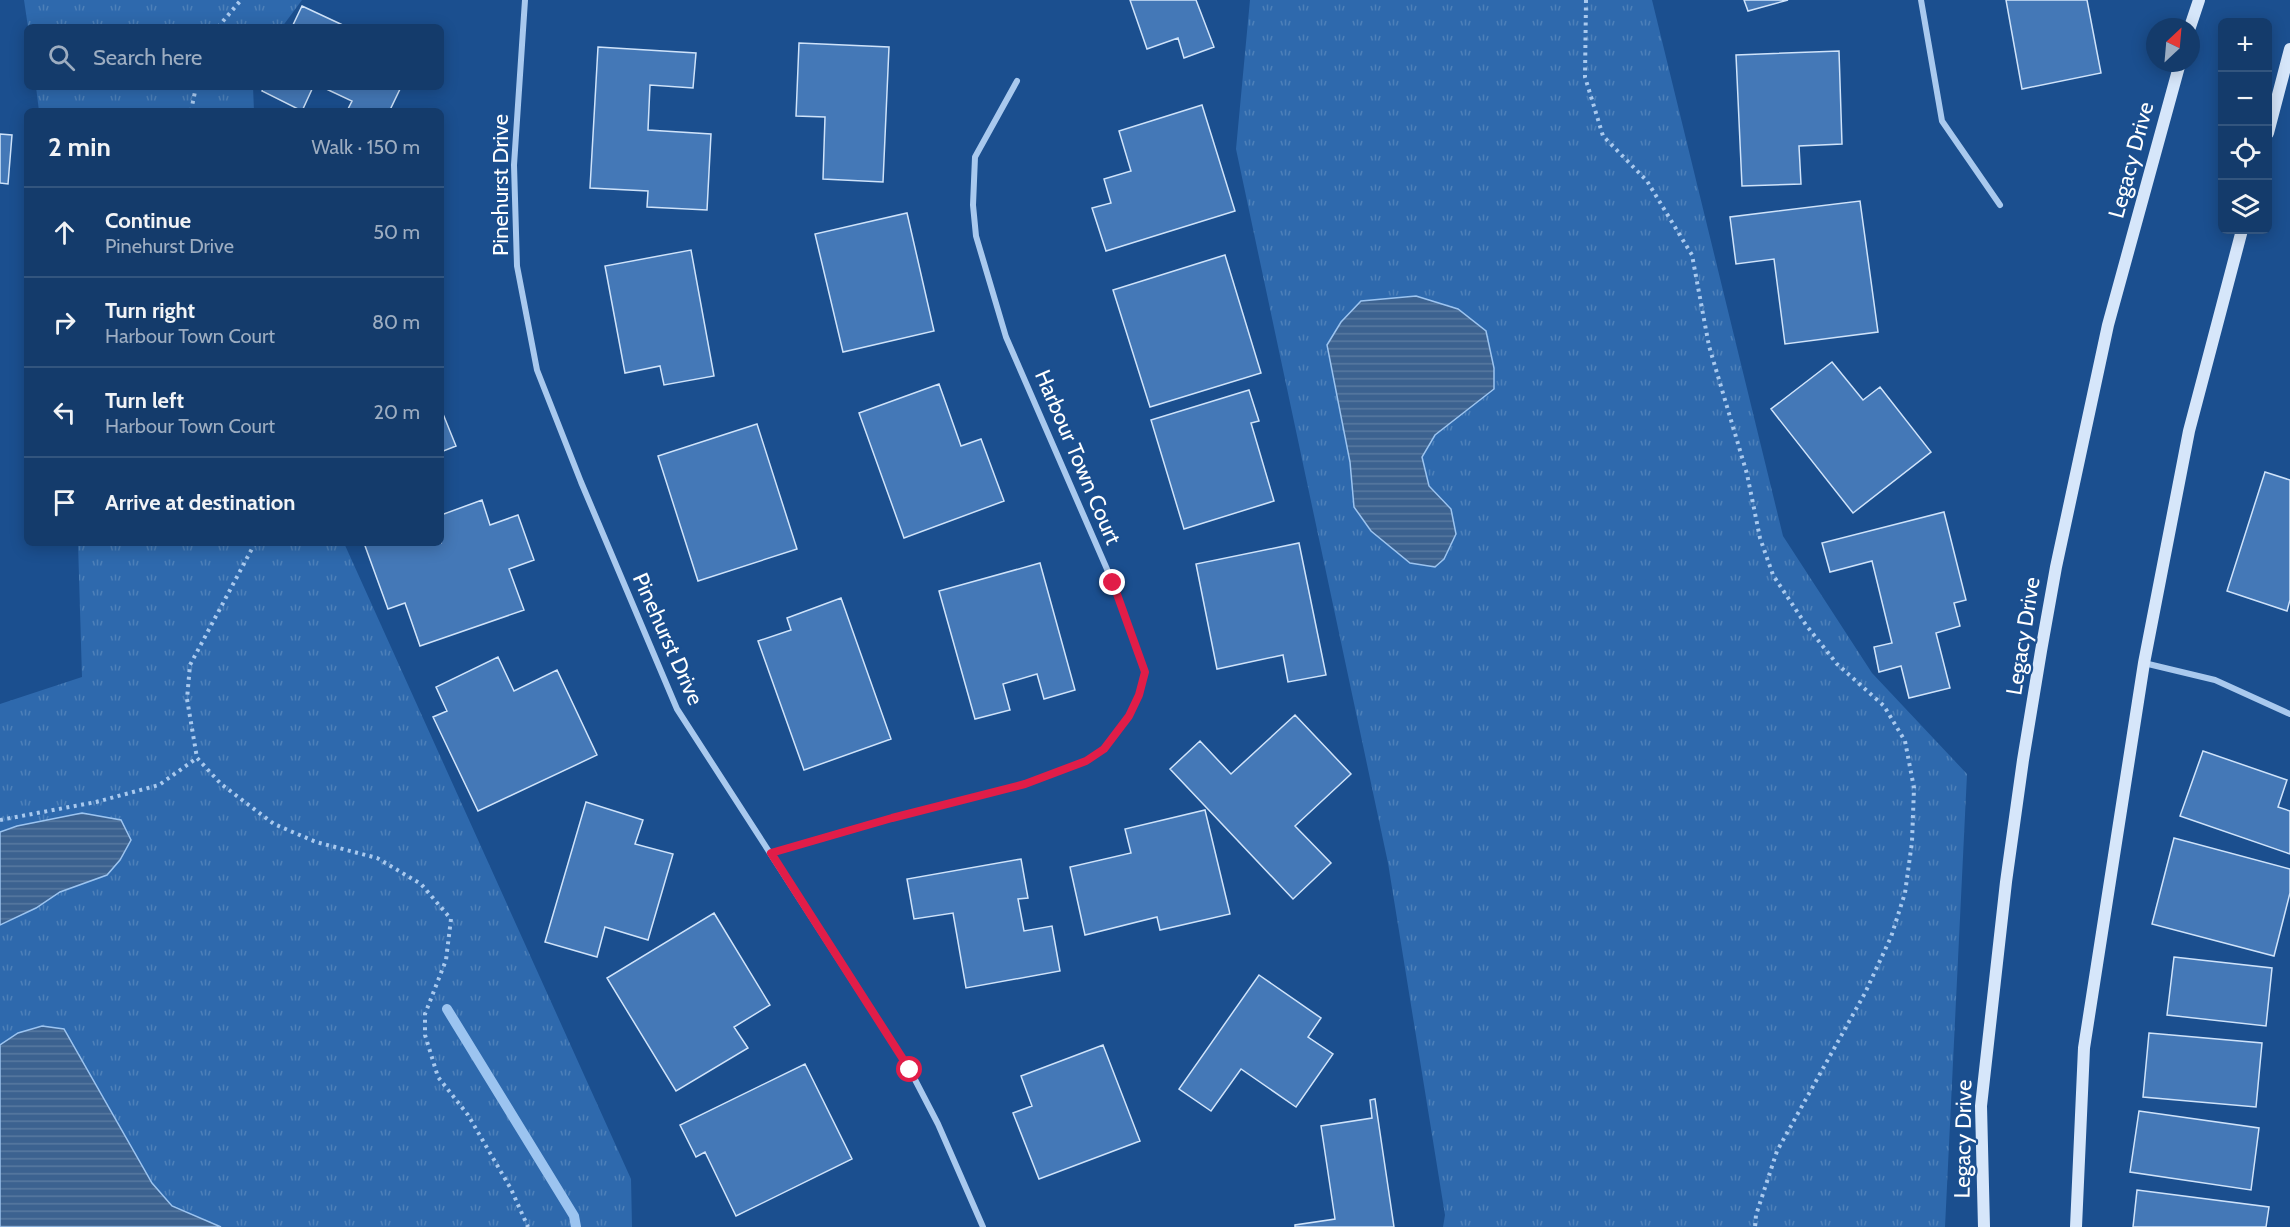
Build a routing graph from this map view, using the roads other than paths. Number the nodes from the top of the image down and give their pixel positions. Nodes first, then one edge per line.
1 (525, 0) edge
2 (1921, 0) edge
3 (2199, 0) edge
4 (2193, 18) edge
5 (2290, 48) edge
6 (2178, 72) edge
7 (1017, 81) dead end
8 (2270, 126) edge
9 (2000, 205) dead end
10 (2241, 234) edge
11 (2144, 663) junction
12 (2290, 714) edge
13 (771, 853) junction
14 (983, 1227) edge
15 (1984, 1227) edge
16 (2076, 1227) edge

1 - 13 street, Pinehurst Drive
2 - 9 street
3 - 4 main road
5 - 8 main road
6 - 15 main road, Legacy Drive
7 - 13 street, Harbour Town Court
10 - 11 main road
11 - 12 street
11 - 16 main road
13 - 14 street, Pinehurst Drive

